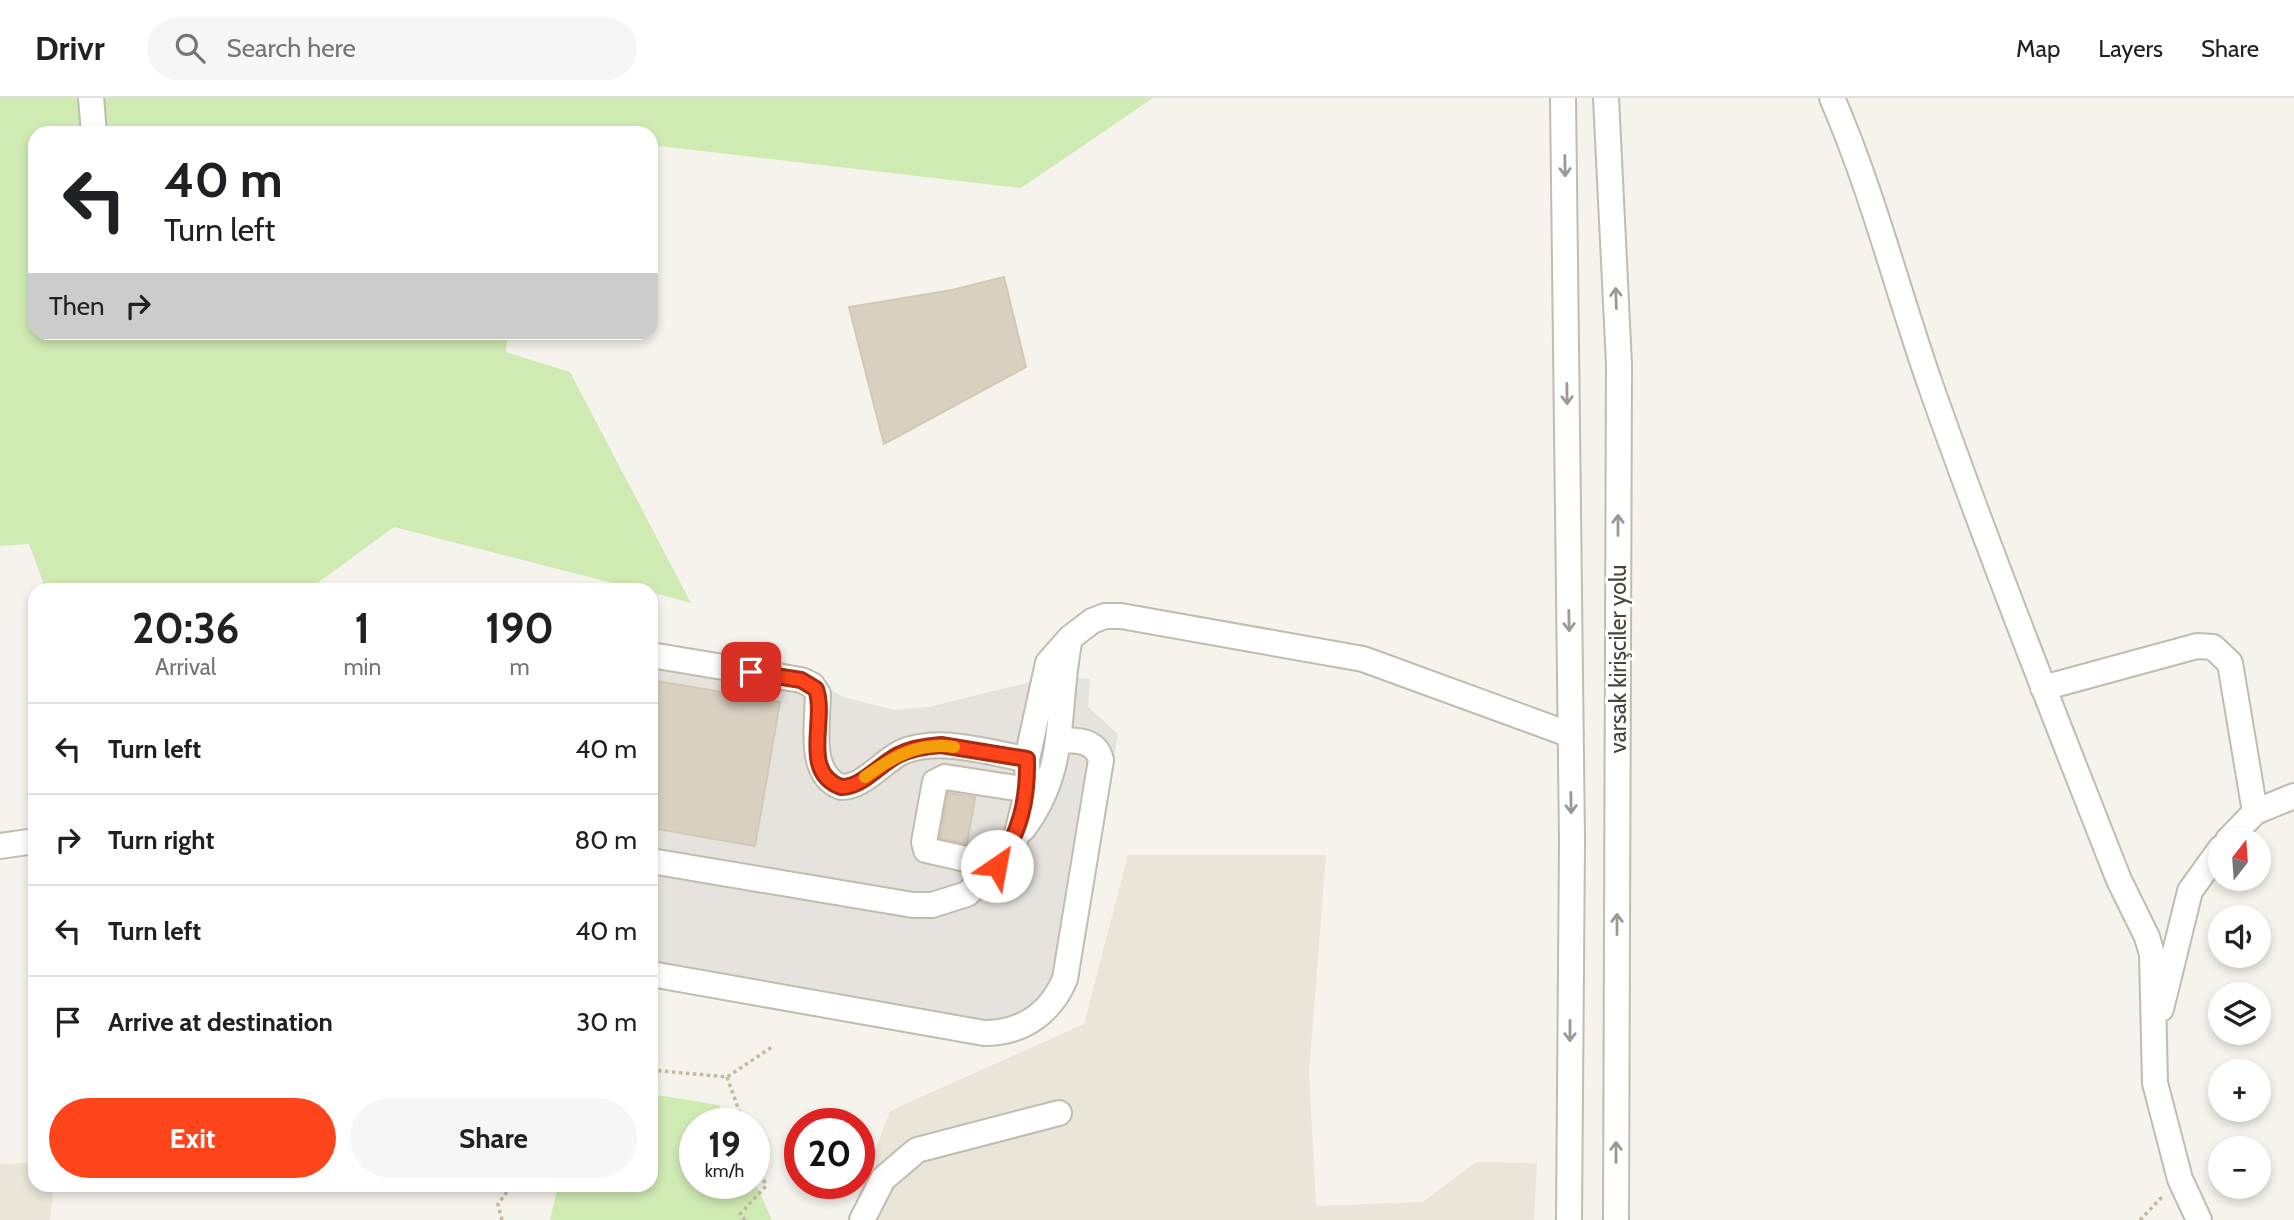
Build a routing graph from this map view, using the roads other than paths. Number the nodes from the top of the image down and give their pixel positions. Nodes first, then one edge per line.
1 (91, 98) edge
2 (1563, 98) edge
3 (1606, 98) edge
4 (1832, 98) edge
5 (93, 126) edge
6 (1070, 638) junction
7 (658, 657) edge
8 (2043, 688) junction
9 (1571, 735) junction
10 (1059, 740) junction
11 (1027, 759) junction
12 (1028, 790) junction
13 (2294, 796) edge
14 (2255, 812) junction
15 (2240, 828) edge
16 (1015, 841) junction
17 (28, 842) edge
18 (0, 846) edge
19 (658, 862) edge
20 (997, 866) junction
21 (2208, 866) edge
22 (658, 975) edge
23 (2154, 1033) junction
24 (1059, 1114) dead end
25 (862, 1220) edge
26 (1569, 1220) edge
27 (1616, 1220) edge
28 (2199, 1220) edge

1 - 5 street
2 -> 9 street, varsak kirişciler yolu
27 -> 3 street, varsak kirişciler yolu
4 - 8 street
6 - 9 street
6 - 10 street
6 - 11 street
7 - 11 street
8 - 14 street
8 - 23 street
9 -> 26 street, varsak kirişciler yolu
10 - 16 street
10 - 22 street
11 - 12 street
12 - 16 street
12 - 20 street
13 - 14 street
14 - 15 street
16 - 20 street
17 - 18 street
19 - 20 street
21 - 23 street
23 - 28 street
24 - 25 street

